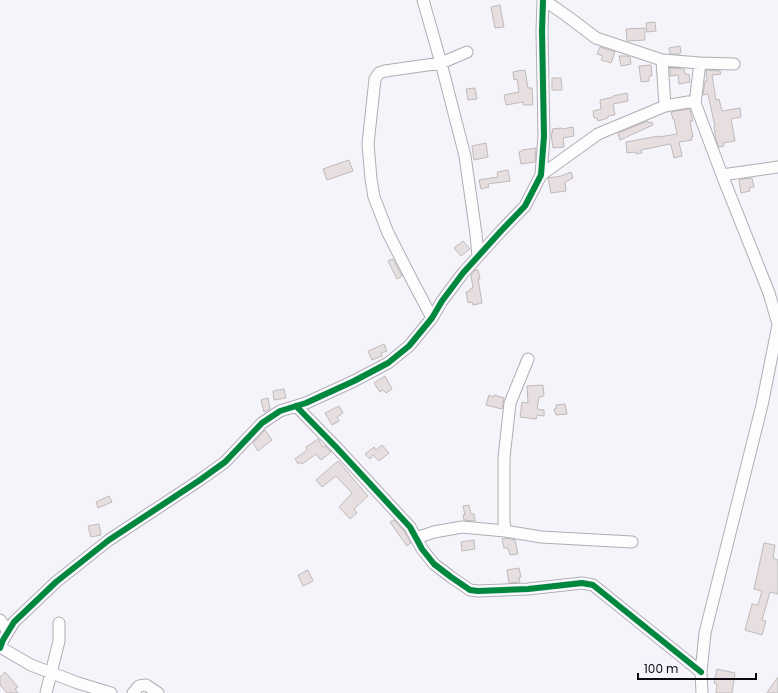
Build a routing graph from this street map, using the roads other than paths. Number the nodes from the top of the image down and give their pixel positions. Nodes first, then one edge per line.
1 (422, 0) edge
2 (543, 0) edge
3 (467, 52) dead end
4 (662, 60) junction
5 (441, 63) junction
6 (700, 63) junction
7 (734, 64) dead end
8 (694, 103) junction
9 (665, 106) junction
10 (778, 167) edge
11 (541, 175) junction
12 (722, 175) junction
13 (478, 256) junction
14 (432, 318) junction
15 (778, 325) edge
16 (528, 359) dead end
17 (296, 406) junction
18 (505, 531) junction
19 (416, 538) junction
20 (632, 542) dead end
21 (0, 620) edge
22 (59, 623) dead end
23 (8, 631) junction
24 (0, 647) edge
25 (702, 672) junction
26 (52, 674) junction
27 (46, 693) edge
28 (111, 693) edge
29 (133, 693) edge
30 (158, 693) edge
31 (702, 693) edge

1 - 5 street
2 - 4 street
2 - 11 street
3 - 5 street
4 - 6 street
4 - 9 street
5 - 13 street
5 - 14 street
6 - 7 street
6 - 8 street
8 - 9 street
8 - 12 street
9 - 11 street
10 - 12 street
11 - 13 street
12 - 15 street
13 - 14 street
14 - 17 street
15 - 25 street
16 - 18 street
17 - 19 street
17 - 23 street
18 - 19 street
18 - 20 street
19 - 25 street
21 - 23 street
22 - 26 street
23 - 24 street
24 - 26 street
25 - 31 street
26 - 27 street
26 - 28 street
29 - 30 street

